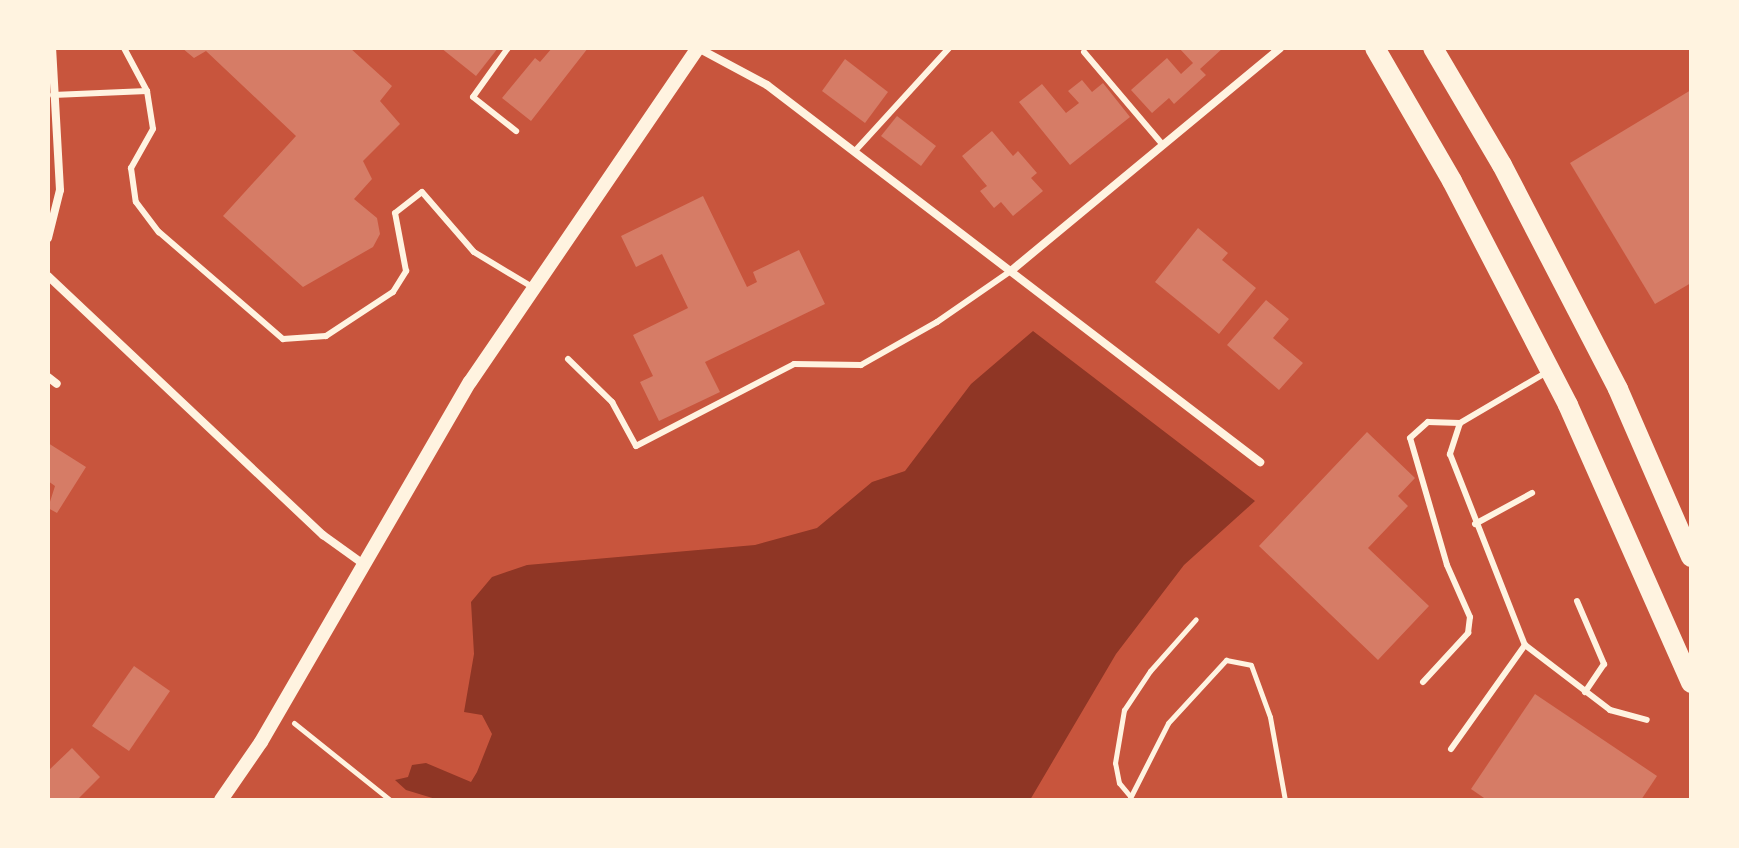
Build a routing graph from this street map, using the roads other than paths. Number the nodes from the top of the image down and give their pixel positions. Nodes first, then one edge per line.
1 (52, 48) edge
2 (124, 48) edge
3 (508, 48) edge
4 (698, 48) edge
5 (949, 48) edge
6 (1375, 48) edge
7 (1433, 48) edge
8 (1277, 49) edge
9 (1084, 52) dead end
10 (147, 91) junction
11 (53, 95) junction
12 (516, 131) dead end
13 (1163, 145) junction
14 (855, 151) junction
15 (48, 238) edge
16 (1012, 270) junction
17 (48, 276) edge
18 (534, 288) junction
19 (568, 359) dead end
20 (1550, 370) junction
21 (48, 377) edge
22 (57, 384) dead end
23 (1460, 423) junction
24 (1260, 462) dead end
25 (1532, 493) dead end
26 (1475, 524) junction
27 (1691, 557) edge
28 (362, 563) junction
29 (1577, 601) dead end
30 (1525, 645) junction
31 (1423, 682) dead end
32 (1691, 683) edge
33 (1585, 692) junction
34 (1647, 720) dead end
35 (1451, 749) dead end
36 (221, 800) edge

1 - 11 street
2 - 10 lane
3 - 12 lane
4 - 14 street
4 - 18 street
5 - 14 lane
6 - 20 main road
7 - 27 main road
8 - 13 street
9 - 13 lane
10 - 11 lane
10 - 18 lane
11 - 15 street
13 - 16 street
14 - 16 street
16 - 19 lane
16 - 24 street
17 - 28 street
18 - 28 street
20 - 23 lane
20 - 32 main road
21 - 22 street
23 - 26 lane
23 - 31 lane
25 - 26 lane
26 - 30 lane
28 - 36 street
29 - 33 lane
30 - 33 lane
30 - 35 lane
33 - 34 lane

